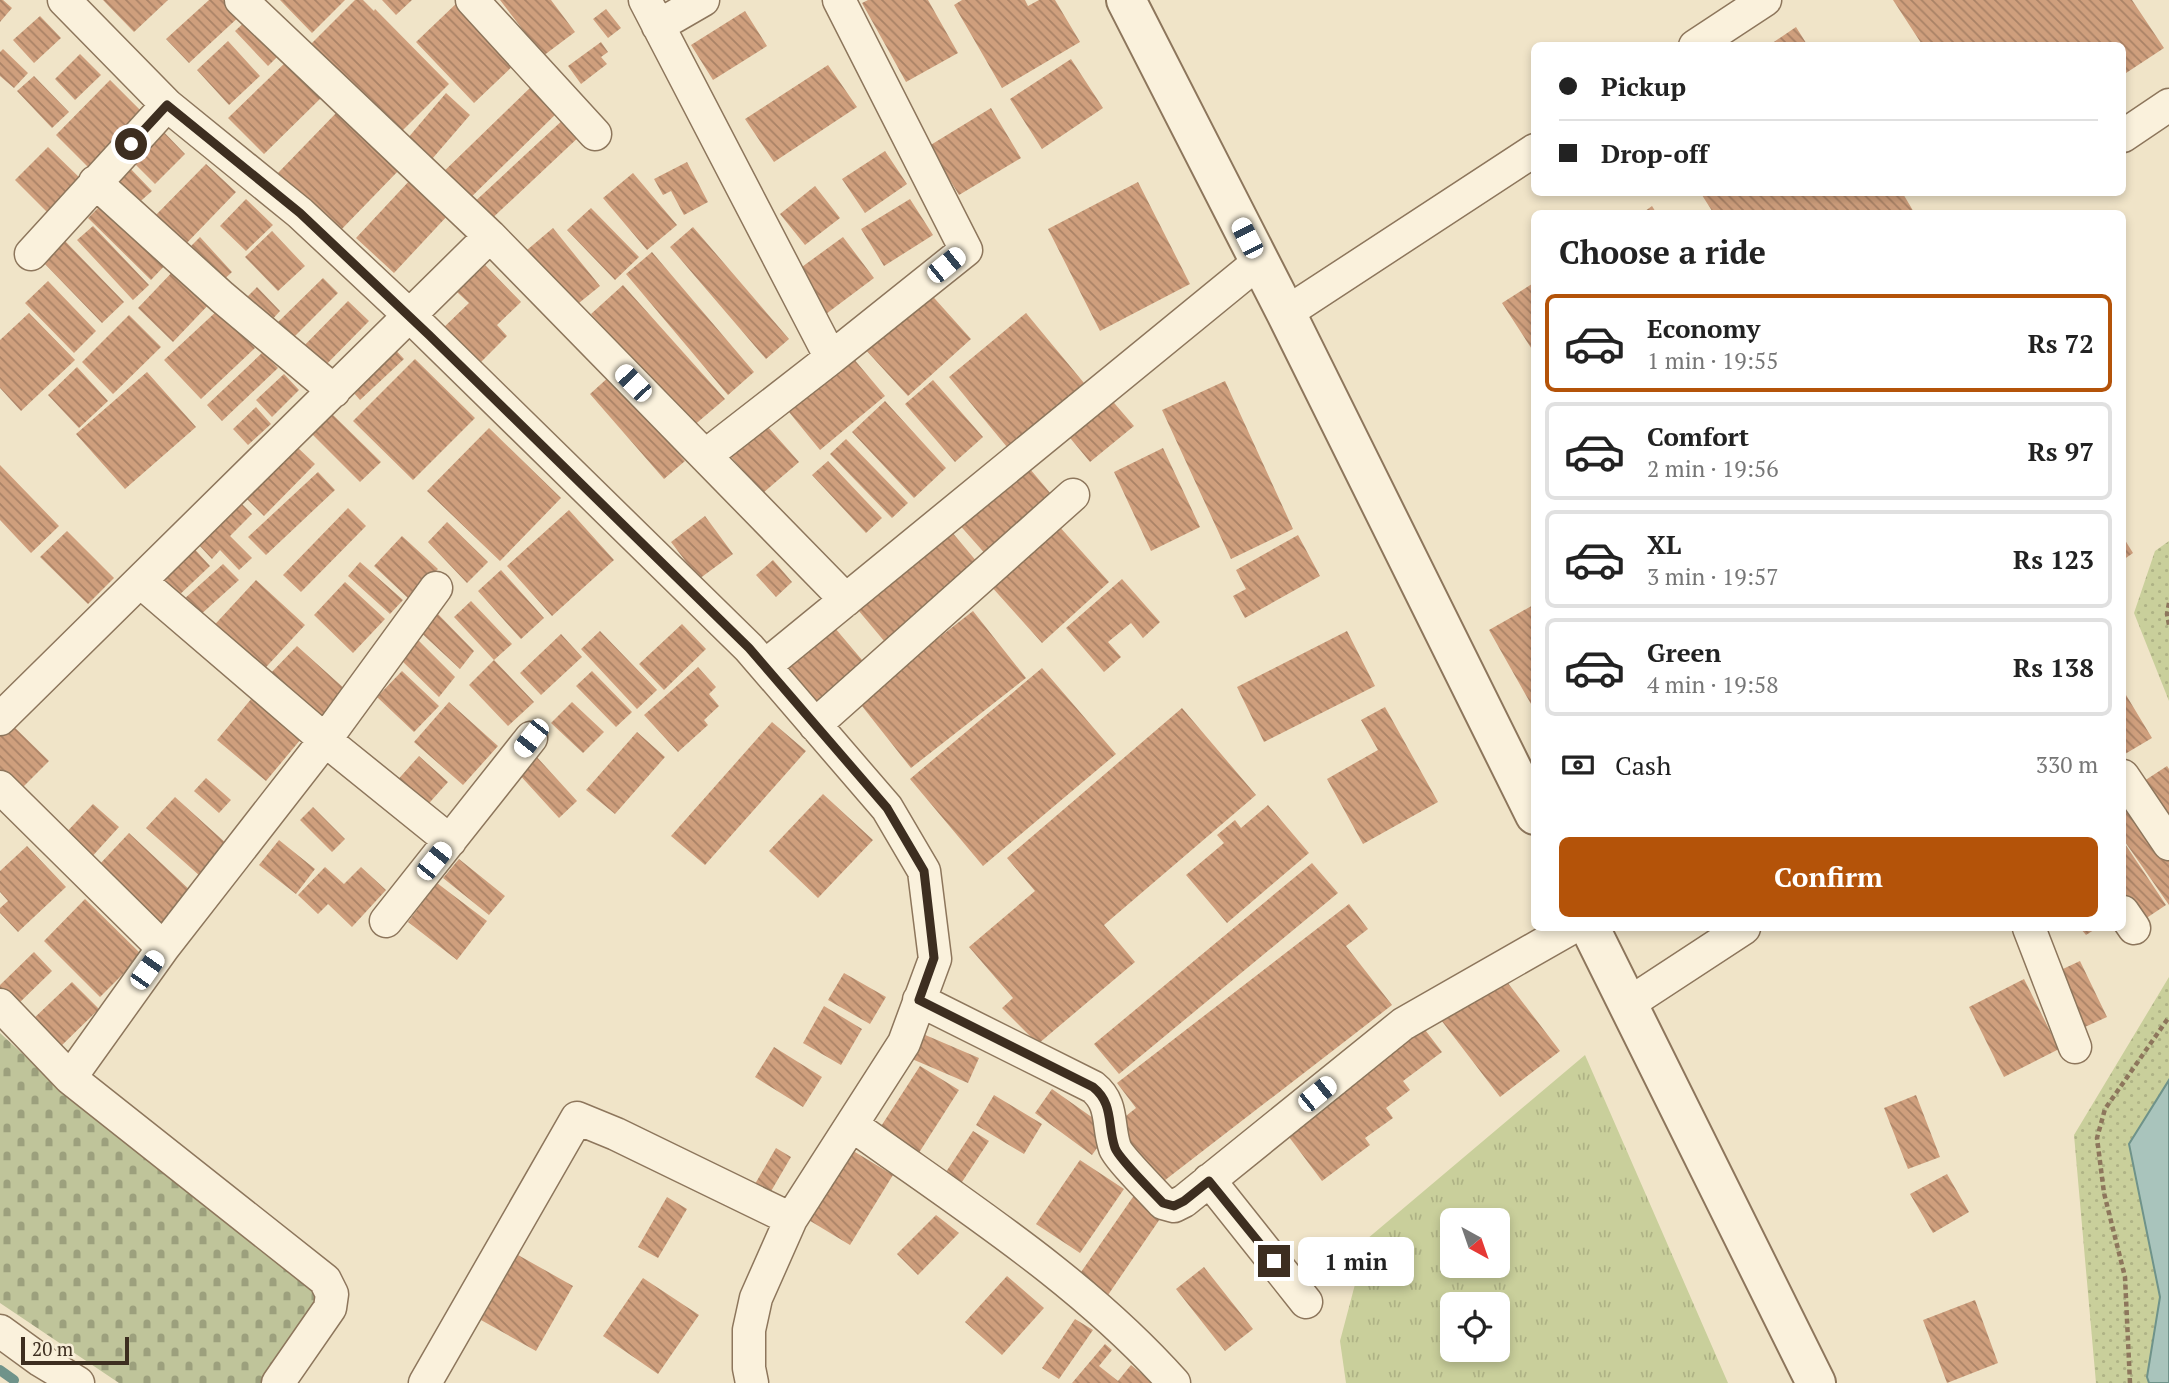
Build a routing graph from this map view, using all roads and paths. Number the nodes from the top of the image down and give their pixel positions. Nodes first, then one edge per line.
1 (64, 0) edge
2 (241, 0) edge
3 (472, 0) edge
4 (703, 0) edge
5 (839, 0) edge
6 (1126, 0) edge
7 (1765, 0) edge
8 (652, 13) edge
9 (1701, 42) edge
10 (167, 105) junction
11 (2169, 105) edge
12 (596, 134) dead end
13 (2126, 134) edge
14 (1531, 153) edge
15 (96, 182) junction
16 (490, 236) junction
17 (31, 254) dead end
18 (1259, 261) junction
19 (1286, 313) junction
20 (410, 316) junction
21 (831, 358) junction
22 (334, 391) junction
23 (705, 456) junction
24 (1073, 495) dead end
25 (141, 582) junction
26 (436, 588) dead end
27 (846, 600) junction
28 (2169, 603) edge
29 (2169, 625) edge
30 (765, 666) junction
31 (0, 719) edge
32 (815, 724) junction
33 (531, 738) dead end
34 (325, 740) junction
35 (2126, 780) edge
36 (0, 787) edge
37 (1531, 807) edge
38 (450, 841) junction
39 (2169, 844) edge
40 (386, 921) dead end
41 (1566, 931) edge
42 (1592, 931) edge
43 (1739, 931) edge
44 (2030, 931) edge
45 (163, 948) junction
46 (919, 1000) junction
47 (1628, 1004) junction
48 (0, 1005) edge
49 (2169, 1017) edge
50 (2075, 1047) dead end
51 (70, 1078) junction
52 (852, 1125) junction
53 (1209, 1181) junction
54 (791, 1219) junction
55 (1306, 1302) dead end
56 (0, 1331) edge
57 (78, 1383) edge
58 (278, 1383) edge
59 (425, 1383) edge
60 (752, 1383) edge
61 (1174, 1383) edge
62 (1816, 1383) edge
63 (2130, 1383) edge

1 - 10 street
2 - 16 street
3 - 12 street
4 - 8 street
5 - 21 street
6 - 18 street
7 - 9 street
8 - 21 street
10 - 15 street
10 - 20 street
11 - 13 street
14 - 19 street
15 - 17 street
15 - 22 street
16 - 20 street
16 - 23 street
18 - 19 street
18 - 27 street
19 - 37 street
20 - 22 street
20 - 30 street
21 - 23 street
22 - 25 street
23 - 27 street
24 - 32 street
25 - 31 street
25 - 34 street
26 - 34 street
27 - 30 street
28 - 29 path
30 - 32 street
32 - 46 street
33 - 38 street
34 - 38 street
34 - 45 street
35 - 39 street
36 - 45 street
38 - 40 street
41 - 53 street
42 - 47 street
43 - 47 street
44 - 50 street
45 - 51 street
46 - 52 street
46 - 53 street
47 - 62 street
48 - 51 street
49 - 63 path
51 - 58 street
52 - 54 street
52 - 61 street
53 - 55 street
54 - 59 street
54 - 60 street
56 - 57 street

